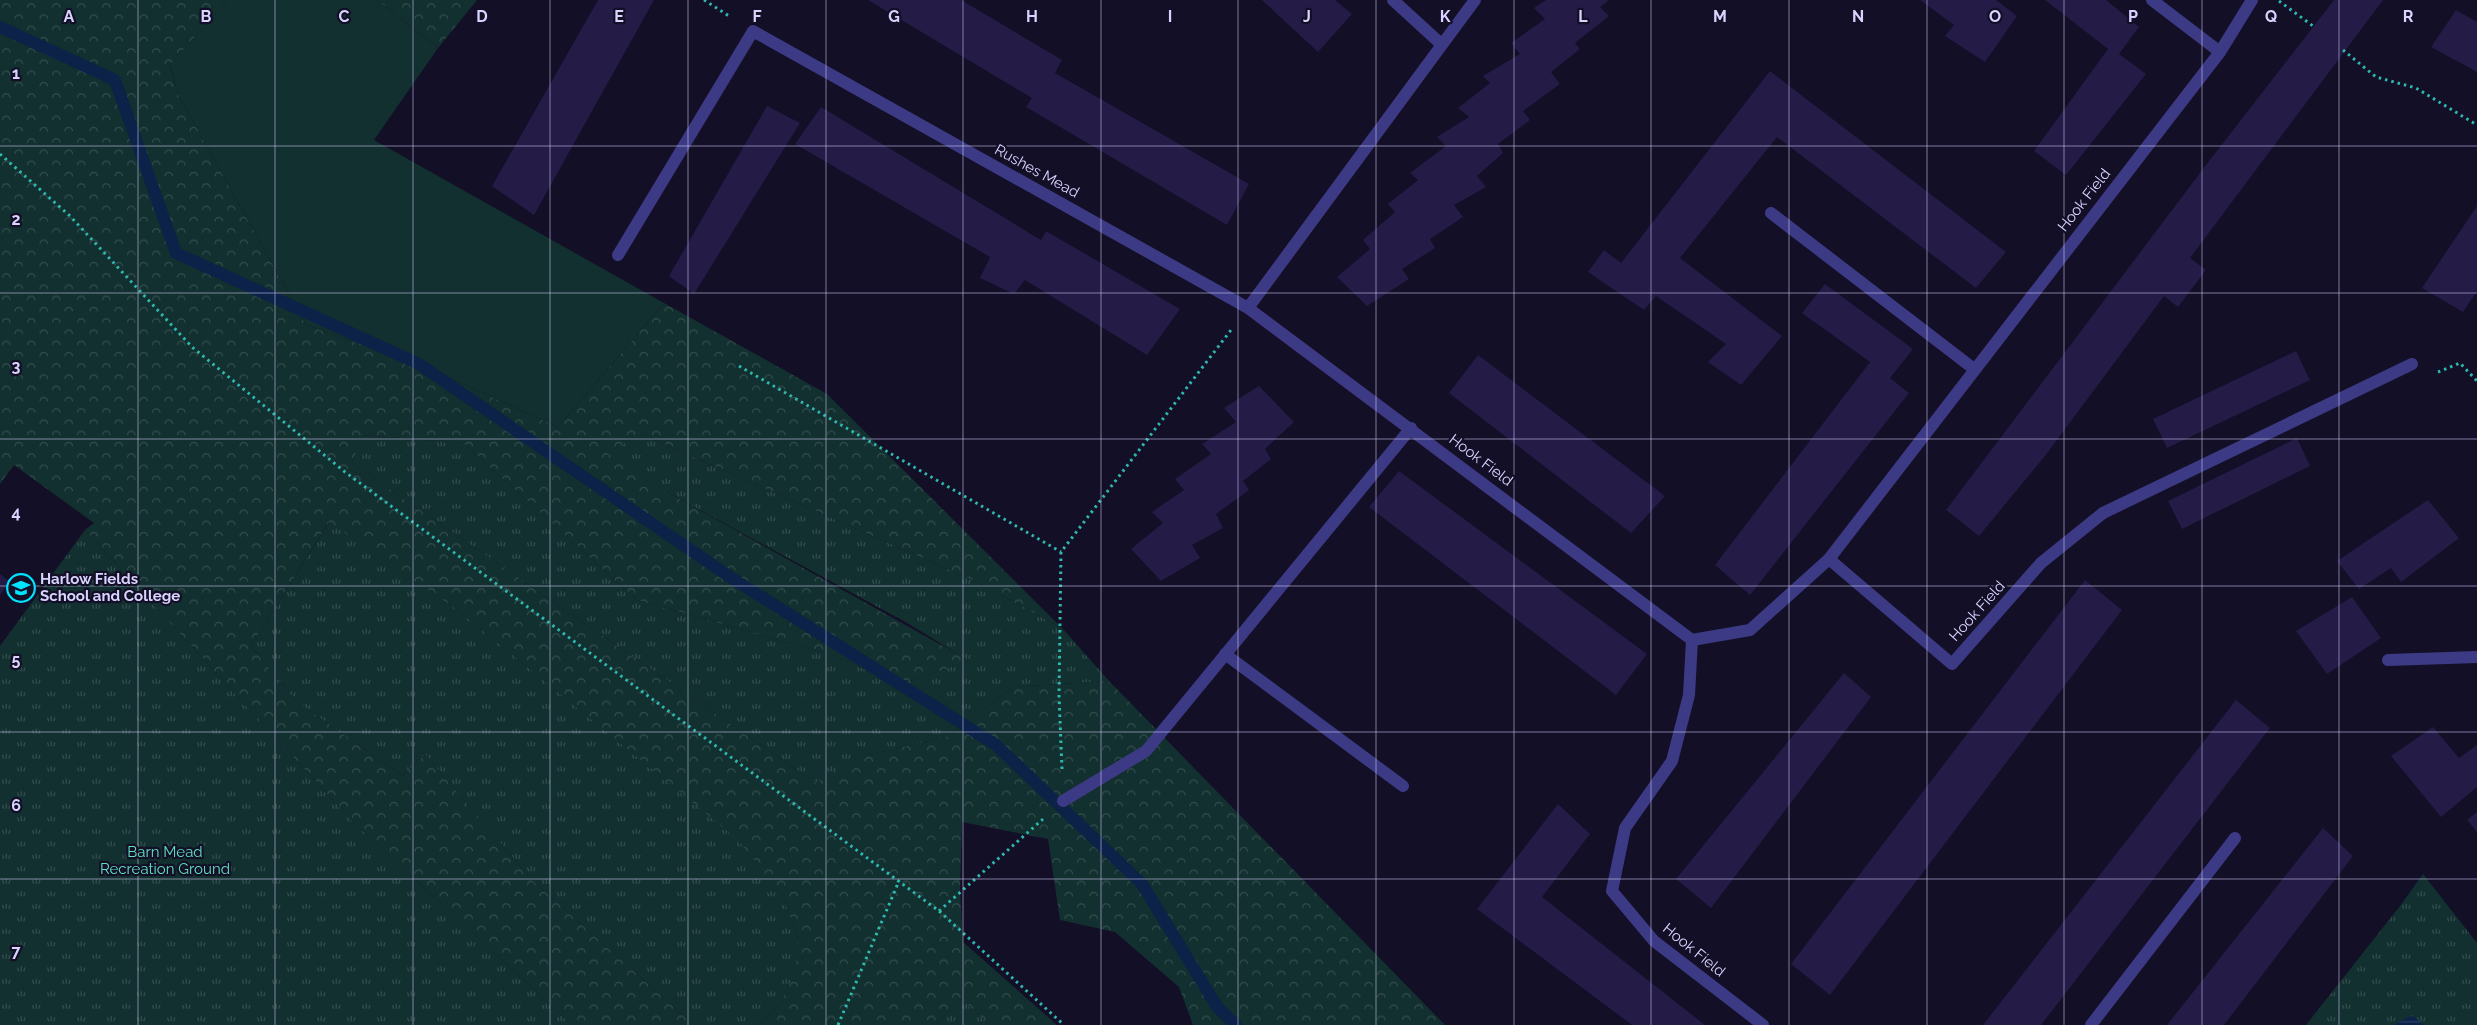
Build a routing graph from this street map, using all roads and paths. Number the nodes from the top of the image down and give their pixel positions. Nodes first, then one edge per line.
1 (1394, 0) edge
2 (1474, 0) edge
3 (2152, 0) edge
4 (2252, 0) edge
5 (2277, 0) edge
6 (2313, 26) dead end
7 (1441, 44) junction
8 (2343, 50) dead end
9 (2220, 52) junction
10 (2477, 125) edge
11 (0, 154) edge
12 (1771, 213) dead end
13 (618, 255) dead end
14 (1248, 308) junction
15 (2412, 364) joint
16 (739, 366) dead end
17 (1974, 369) junction
18 (2477, 381) edge
19 (1411, 428) junction
20 (1061, 552) junction
21 (1829, 559) junction
22 (1692, 640) junction
23 (1225, 654) junction
24 (2477, 657) edge
25 (2388, 660) dead end
26 (1402, 786) dead end
27 (1063, 801) junction
28 (2235, 838) dead end
29 (899, 881) junction
30 (939, 911) junction
31 (838, 1025) edge
32 (1064, 1025) edge
33 (1763, 1025) edge
34 (2091, 1025) edge

1 - 7 street
2 - 7 street
3 - 9 street
4 - 9 street, Hook Field
5 - 6 path
7 - 14 street
8 - 10 path
9 - 17 street, Hook Field
11 - 29 path
12 - 17 street
13 - 14 street, Rushes Mead
14 - 19 street, Hook Field
14 - 20 path
15 - 18 path
15 - 21 street, Hook Field
16 - 20 path
17 - 21 street, Hook Field
19 - 22 street, Hook Field
19 - 23 street
20 - 27 path
21 - 22 street, Hook Field
22 - 33 street, Hook Field
23 - 26 street
23 - 27 street
24 - 25 street
27 - 30 path
28 - 34 street
29 - 30 path
29 - 31 path
30 - 32 path

